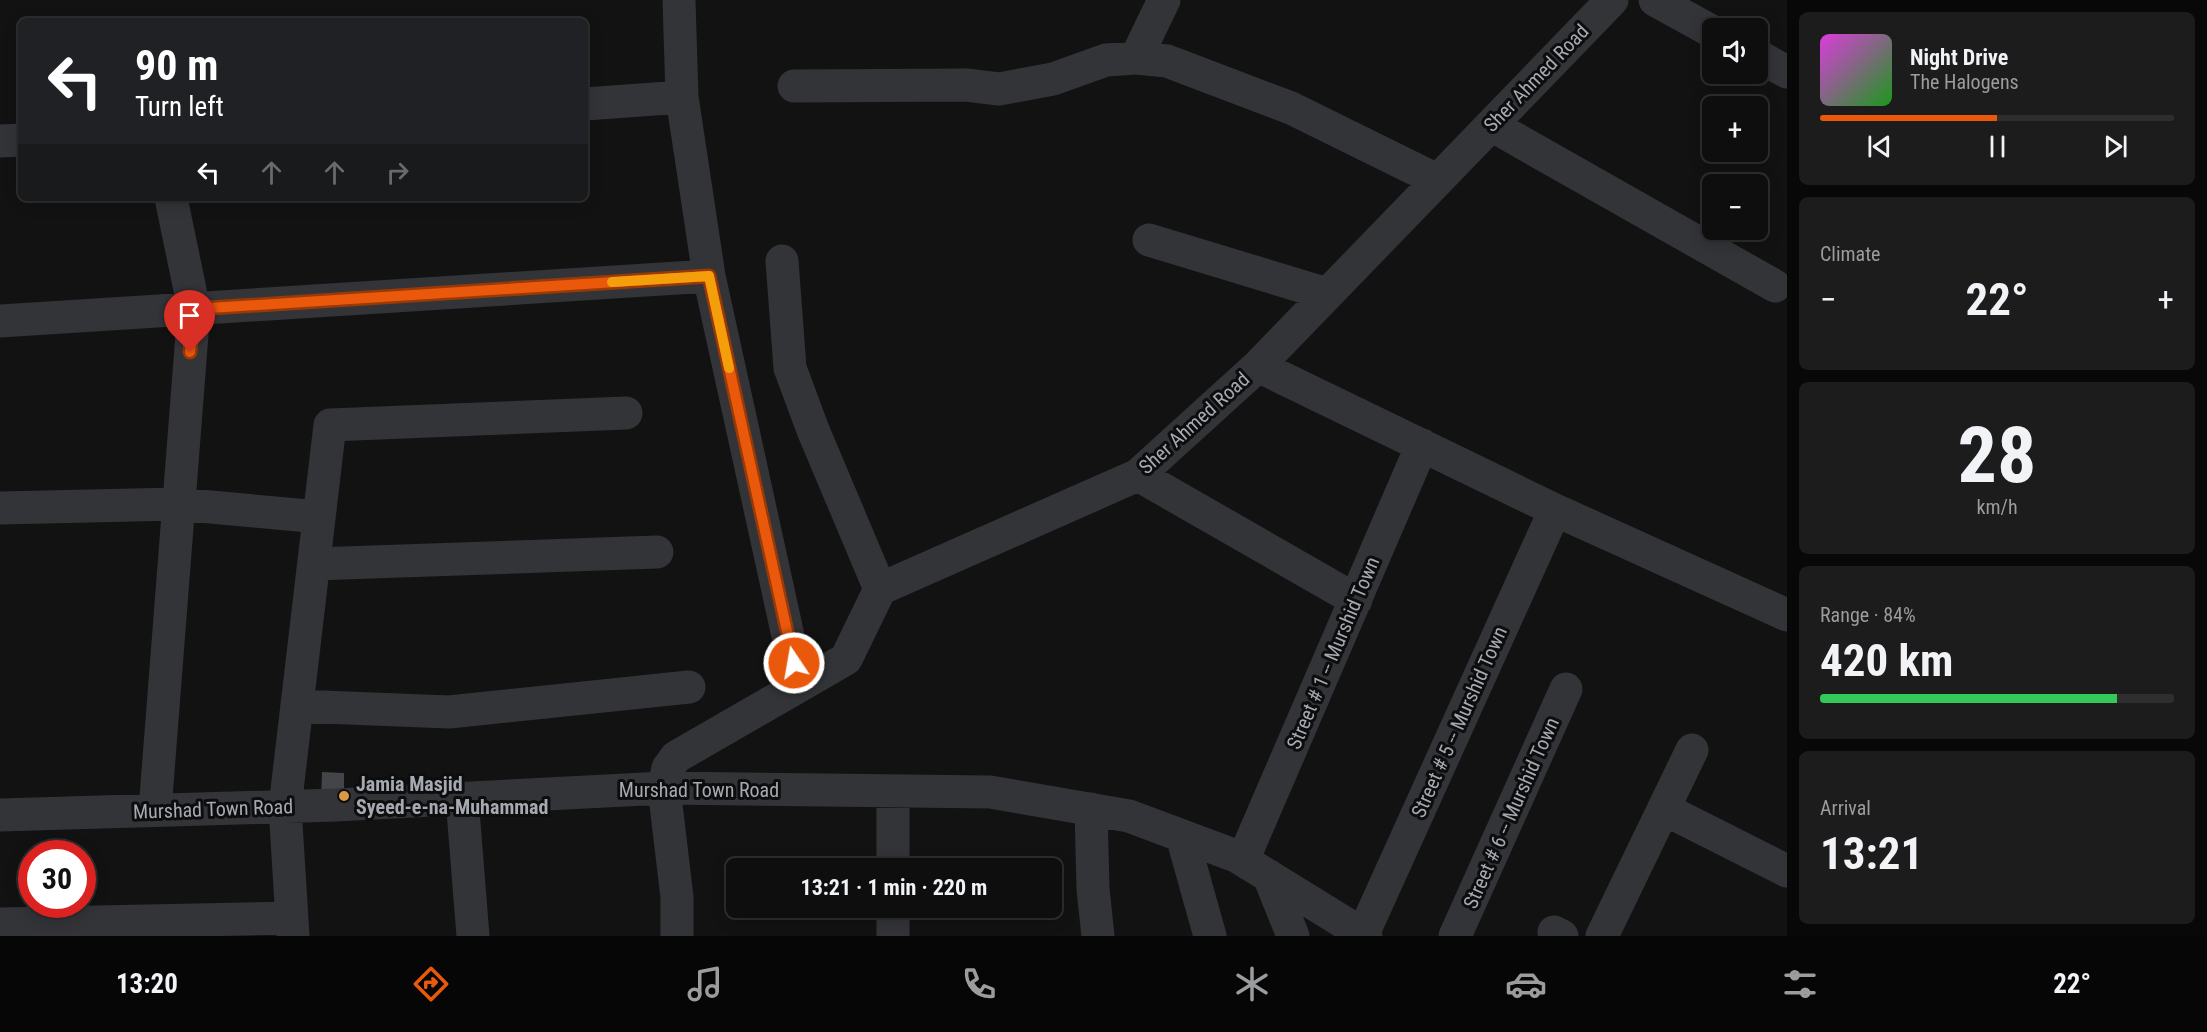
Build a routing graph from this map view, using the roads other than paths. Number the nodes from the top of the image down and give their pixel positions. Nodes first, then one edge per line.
1 (679, 0) edge
2 (1164, 0) edge
3 (1612, 0) edge
4 (1655, 0) edge
5 (1702, 26) edge
6 (1136, 58) junction
7 (1768, 62) edge
8 (1787, 72) edge
9 (794, 86) dead end
10 (682, 97) junction
11 (588, 104) edge
12 (1491, 125) junction
13 (18, 140) edge
14 (0, 141) edge
15 (1437, 180) junction
16 (172, 201) edge
17 (1149, 240) dead end
18 (782, 261) dead end
19 (709, 276) junction
20 (1775, 286) dead end
21 (1327, 294) junction
22 (194, 309) junction
23 (0, 321) edge
24 (1258, 366) junction
25 (626, 413) dead end
26 (1422, 445) junction
27 (1138, 475) junction
28 (178, 504) junction
29 (0, 508) edge
30 (1555, 510) junction
31 (319, 517) junction
32 (657, 552) dead end
33 (314, 564) junction
34 (880, 589) junction
35 (1356, 600) junction
36 (1787, 615) edge
37 (799, 686) junction
38 (689, 687) dead end
39 (1566, 689) dead end
40 (297, 706) junction
41 (1692, 750) dead end
42 (664, 788) junction
43 (893, 791) junction
44 (462, 798) junction
45 (285, 807) junction
46 (1091, 809) junction
47 (1664, 809) junction
48 (154, 810) junction
49 (0, 815) edge
50 (1182, 836) junction
51 (893, 858) edge
52 (1256, 868) junction
53 (1787, 871) edge
54 (893, 918) edge
55 (0, 924) edge
56 (293, 927) edge
57 (1365, 935) edge
58 (473, 936) edge
59 (677, 936) edge
60 (893, 936) edge
61 (1098, 936) edge
62 (1210, 936) edge
63 (1293, 936) edge
64 (1455, 936) edge
65 (1602, 936) edge

1 - 10 street
2 - 6 street
3 - 12 street, Sher Ahmed Road
4 - 5 street
6 - 9 street
6 - 15 street
7 - 8 street
10 - 11 street
10 - 19 street
12 - 15 street, Sher Ahmed Road
12 - 20 street
13 - 14 street
15 - 21 street, Sher Ahmed Road
16 - 22 street
17 - 21 street
18 - 34 street
19 - 22 street
19 - 37 street
21 - 24 street, Sher Ahmed Road
22 - 23 street
22 - 28 street
24 - 26 street
24 - 27 street, Sher Ahmed Road
25 - 31 street
26 - 30 street
26 - 35 street, Street # 1 -- Murshid Town
27 - 34 street, Sher Ahmed Road
27 - 35 street
28 - 29 street
28 - 31 street
28 - 48 street
30 - 36 street
30 - 57 street, Street # 5 -- Murshid Town
31 - 33 street
32 - 33 street
33 - 40 street
34 - 37 street
35 - 52 street, Street # 1 -- Murshid Town
37 - 42 street
38 - 40 street
39 - 64 street, Street # 6 -- Murshid Town
40 - 45 street
41 - 47 street
42 - 43 street, Murshad Town Road
42 - 44 street, Murshad Town Road
42 - 59 street
43 - 46 street, Murshad Town Road
43 - 51 street
44 - 45 street, Murshad Town Road
44 - 58 street
45 - 48 street, Murshad Town Road
45 - 56 street
46 - 50 street, Murshad Town Road
46 - 61 street
47 - 53 street
47 - 65 street
48 - 49 street, Murshad Town Road
50 - 52 street, Murshad Town Road
50 - 62 street
52 - 57 street, Murshad Town Road
52 - 63 street
54 - 60 street
55 - 56 street

